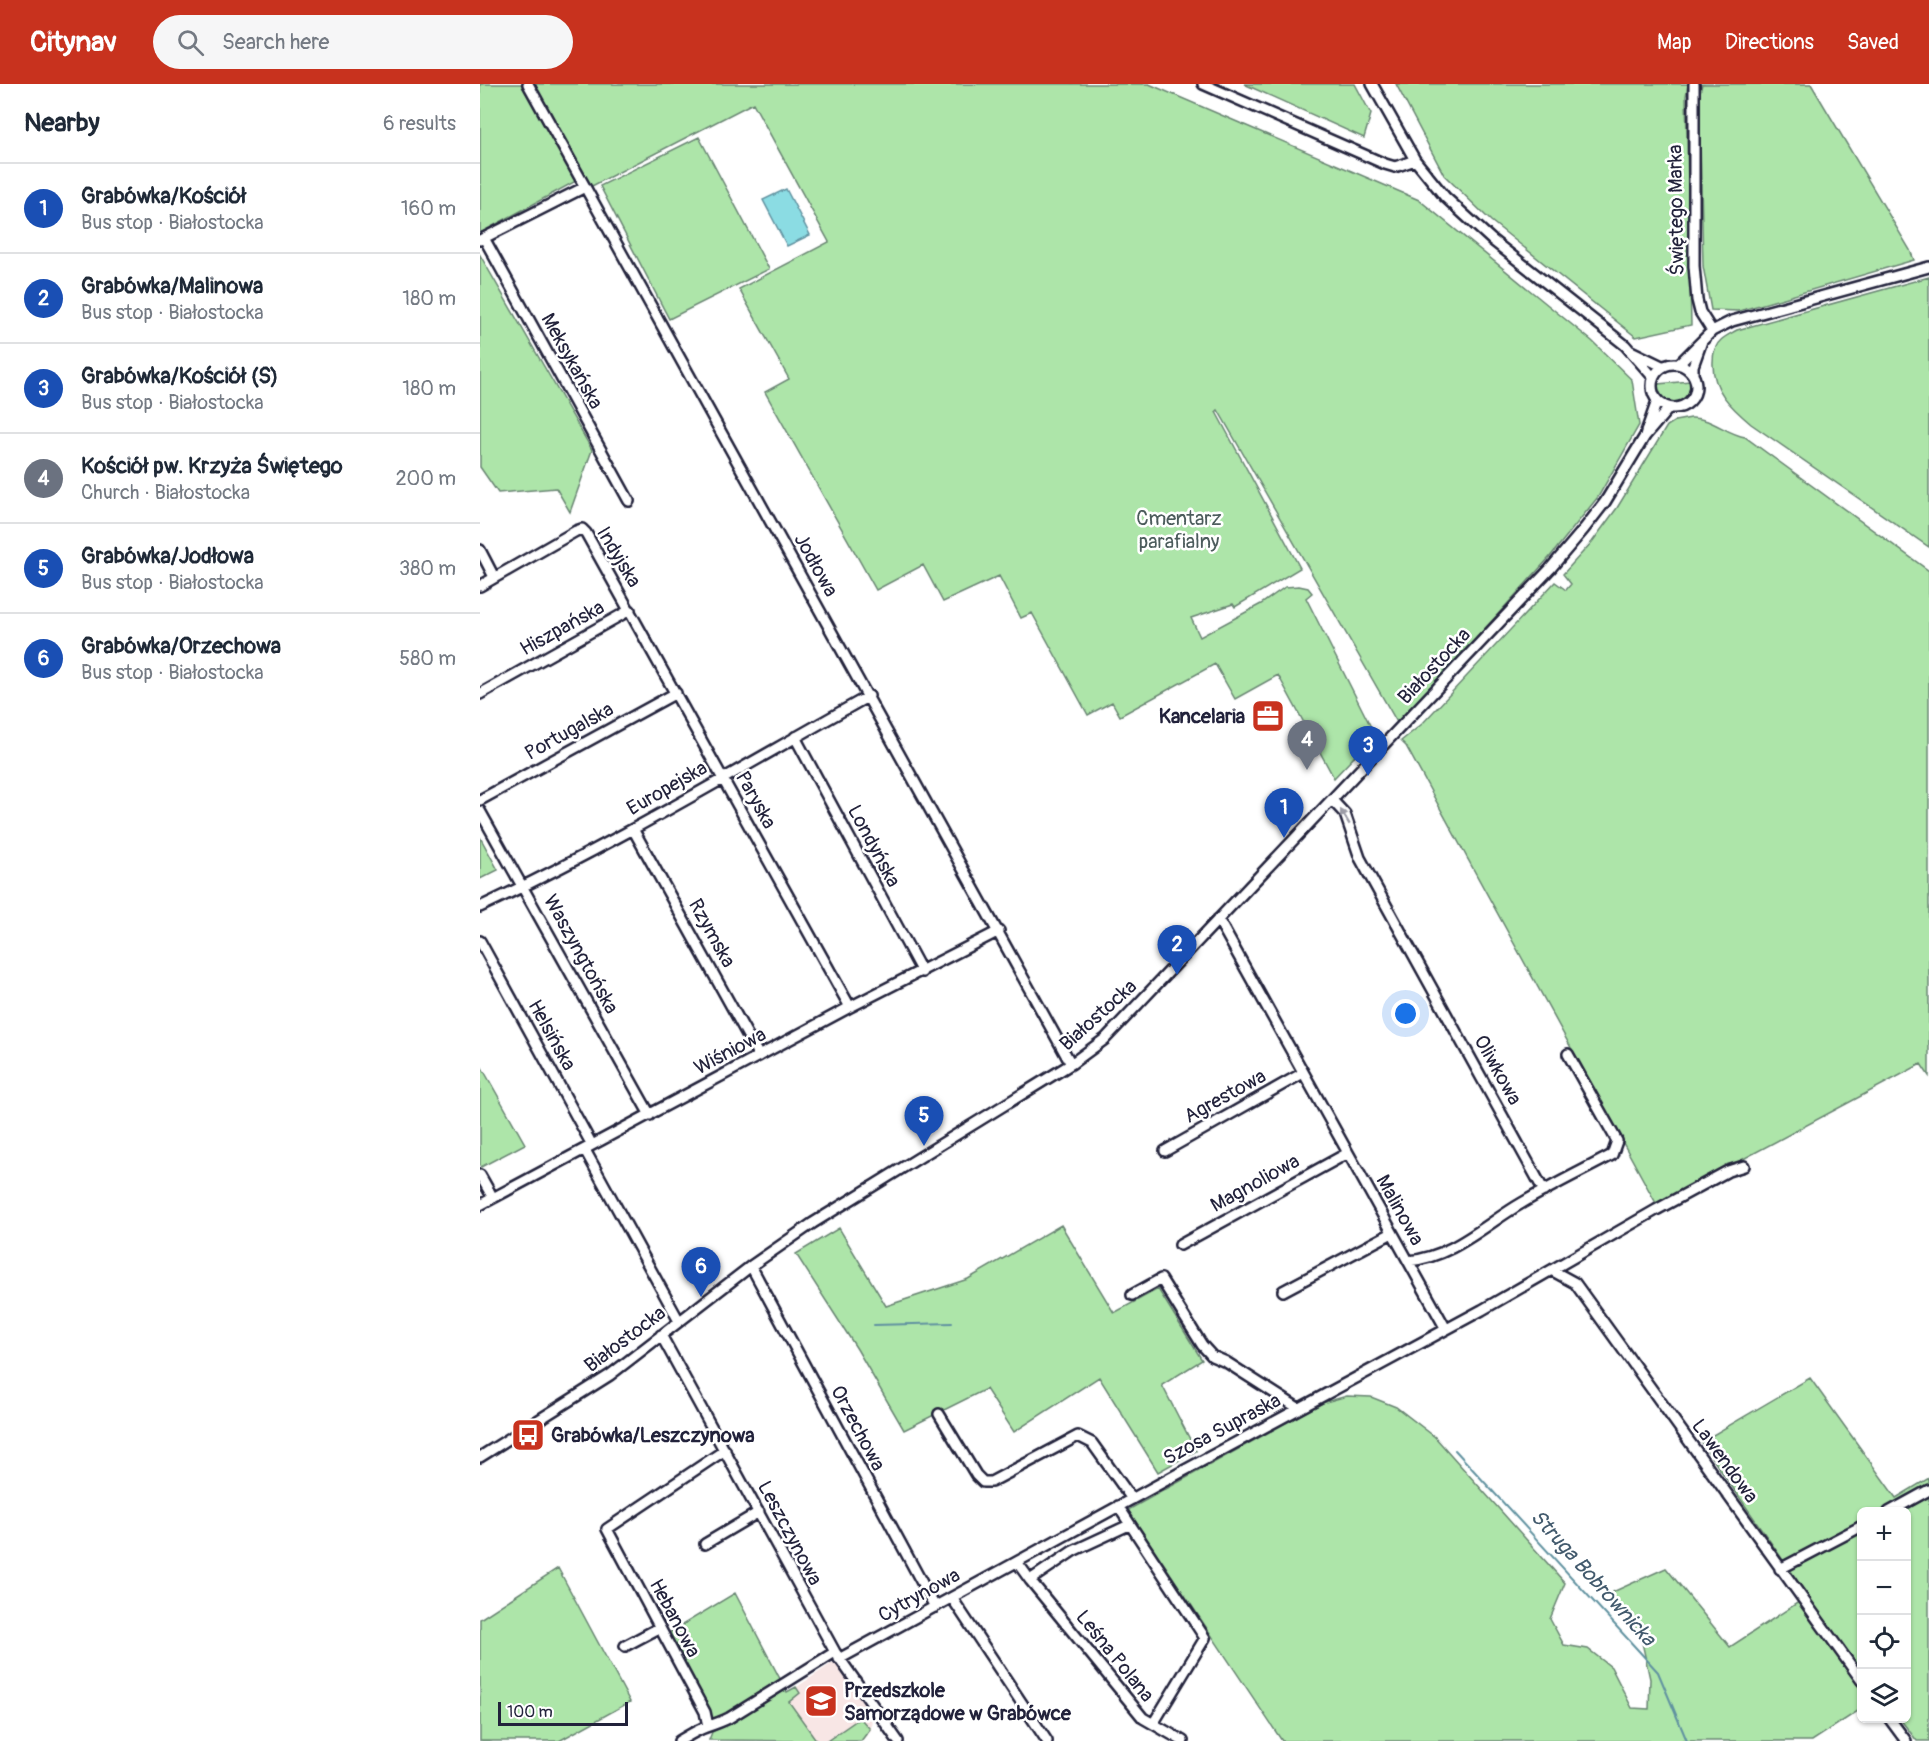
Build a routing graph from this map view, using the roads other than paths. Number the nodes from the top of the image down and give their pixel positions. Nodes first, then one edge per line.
1 (528, 84) edge
2 (1203, 84) edge
3 (1372, 84) edge
4 (1694, 84) edge
5 (1414, 160) junction
6 (585, 187) junction
7 (482, 239) edge
8 (1929, 267) edge
9 (1712, 331) junction
10 (1702, 341) junction
11 (1631, 351) junction
12 (1679, 364) junction
13 (1662, 366) junction
14 (1693, 374) junction
15 (1653, 377) junction
16 (1657, 400) junction
17 (1669, 408) junction
18 (1645, 436) junction
19 (629, 501) dead end
20 (480, 550) edge
21 (494, 578) junction
22 (480, 586) edge
23 (630, 610) junction
24 (676, 693) junction
25 (480, 694) edge
26 (869, 696) junction
27 (795, 737) junction
28 (723, 777) junction
29 (480, 800) edge
30 (1332, 800) junction
31 (480, 811) edge
32 (633, 829) junction
33 (522, 887) junction
34 (480, 907) edge
35 (1218, 919) junction
36 (999, 932) junction
37 (480, 941) edge
38 (922, 972) junction
39 (850, 1007) junction
40 (1568, 1054) dead end
41 (759, 1056) junction
42 (1071, 1064) junction
43 (1303, 1073) junction
44 (650, 1115) junction
45 (589, 1147) junction
46 (1166, 1150) dead end
47 (1348, 1153) junction
48 (1744, 1166) dead end
49 (480, 1175) edge
50 (1544, 1191) junction
51 (493, 1198) junction
52 (480, 1205) edge
53 (1392, 1233) junction
54 (1180, 1245) dead end
55 (1408, 1261) junction
56 (751, 1266) junction
57 (1553, 1271) junction
58 (1283, 1291) dead end
59 (1132, 1295) dead end
60 (679, 1321) junction
61 (1446, 1329) junction
62 (662, 1335) junction
63 (1298, 1408) junction
64 (939, 1414) dead end
65 (725, 1450) junction
66 (480, 1457) edge
67 (1929, 1490) edge
68 (1132, 1499) junction
69 (1118, 1506) junction
70 (1897, 1507) edge
71 (759, 1512) junction
72 (1129, 1525) junction
73 (1857, 1529) edge
74 (705, 1545) dead end
75 (1017, 1562) junction
76 (1780, 1569) junction
77 (1030, 1580) junction
78 (952, 1598) junction
79 (935, 1607) junction
80 (660, 1628) junction
81 (625, 1646) dead end
82 (837, 1656) junction
83 (1857, 1674) edge
84 (1892, 1723) edge
85 (1154, 1724) junction
86 (708, 1726) junction
87 (679, 1741) edge
88 (898, 1741) edge
89 (1047, 1741) edge
90 (1183, 1741) edge
91 (1906, 1741) edge

1 - 6 street, Jodłowa
2 - 5 street
3 - 5 street
4 - 9 street, Świętego Marka
5 - 11 street
6 - 7 street
6 - 26 street, Jodłowa
7 - 19 street, Meksykańska
8 - 9 street
9 - 10 street
10 - 12 street
10 - 14 street
11 - 13 street
11 - 15 street
12 - 13 street
12 - 14 street
13 - 15 street
14 - 17 street
15 - 16 street
16 - 17 street
16 - 18 street, Białostocka
17 - 18 street, Białostocka
18 - 30 street, Białostocka
20 - 21 street
21 - 22 street, Indyjska
21 - 23 street, Indyjska
23 - 24 street, Paryska
23 - 25 street, Hiszpańska
24 - 28 street, Paryska
24 - 29 street, Portugalska
26 - 27 street, Europejska
26 - 36 street, Jodłowa
27 - 28 street, Europejska
27 - 38 street, Londyńska
28 - 32 street, Europejska
28 - 39 street, Paryska
30 - 35 street, Białostocka
50 -> 30 street, Oliwkowa
31 - 33 street, Waszyngtońska
32 - 33 street, Europejska
32 - 41 street, Rzymska
33 - 34 street, Europejska
33 - 44 street, Waszyngtońska
35 - 42 street, Białostocka
35 - 43 street, Malinowa
36 - 38 street, Wiśniowa
36 - 42 street, Jodłowa
37 - 45 street, Helsińska
38 - 39 street, Wiśniowa
39 - 41 street, Wiśniowa
40 - 50 street
41 - 44 street, Wiśniowa
42 - 56 street, Białostocka
43 - 46 street, Agrestowa
43 - 47 street, Malinowa
44 - 45 street, Wiśniowa
45 - 51 street, Wiśniowa
45 - 60 street, Helsińska
47 - 53 street, Malinowa
47 - 54 street, Magnoliowa
48 - 57 street
49 - 51 street
50 - 55 street
51 - 52 street, Wiśniowa
53 - 55 street, Malinowa
53 - 58 street
55 - 61 street, Malinowa
56 - 60 street, Białostocka
56 - 79 street, Orzechowa
57 - 61 street
57 - 76 street, Lawendowa
59 - 63 street
60 - 62 street, Białostocka
61 - 63 street, Szosa Supraska
62 - 65 street, Leszczynowa
62 - 66 street, Białostocka
63 - 68 street, Szosa Supraska
64 - 68 street
65 - 71 street, Leszczynowa
65 - 80 street, Hebanowa
67 - 70 street
68 - 69 street, Szosa Supraska
69 - 72 street
69 - 75 street, Szosa Supraska
71 - 74 street
71 - 82 street, Leszczynowa
72 - 77 street
72 - 85 street
73 - 76 street
75 - 77 street, Leśna Polana
75 - 78 street, Cytrynowa
76 - 83 street, Lawendowa
77 - 85 street, Leśna Polana
78 - 79 street, Cytrynowa
78 - 89 street
79 - 82 street, Cytrynowa
80 - 81 street
80 - 86 street, Hebanowa
82 - 86 street, Cytrynowa
82 - 88 street, Leszczynowa
84 - 91 street
85 - 90 street, Leśna Polana
86 - 87 street, Cytrynowa

